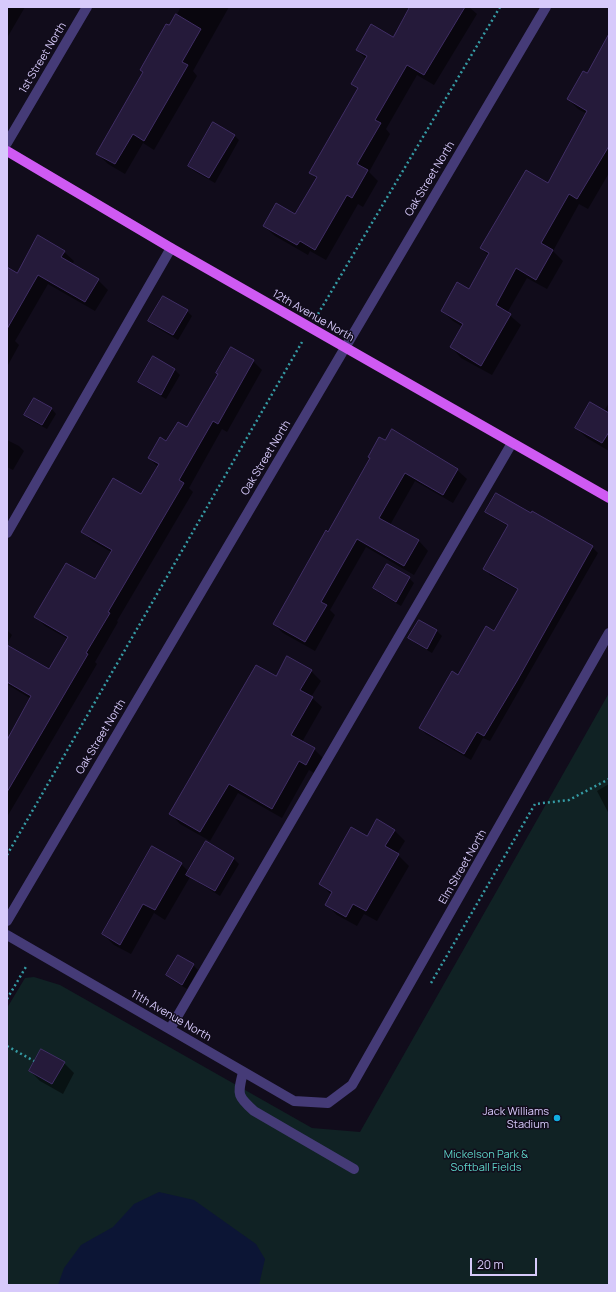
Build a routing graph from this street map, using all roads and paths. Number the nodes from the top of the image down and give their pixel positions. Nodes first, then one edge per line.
1 (87, 7) edge
2 (500, 7) edge
3 (546, 7) edge
4 (7, 143) edge
5 (7, 151) edge
6 (171, 248) junction
7 (310, 328) junction
8 (345, 347) junction
9 (512, 443) junction
10 (609, 498) edge
11 (7, 534) edge
12 (609, 633) edge
13 (609, 779) edge
14 (7, 855) edge
15 (7, 921) edge
16 (7, 935) edge
17 (34, 951) junction
18 (427, 990) dead end
19 (7, 999) edge
20 (170, 1029) junction
21 (7, 1046) edge
22 (34, 1061) dead end
23 (243, 1072) junction
24 (328, 1103) joint
25 (354, 1169) dead end

1 - 4 street, 1st Street North
2 - 7 path
3 - 8 street, Oak Street North
5 - 6 main road, 12th Avenue North
6 - 7 main road, 12th Avenue North
6 - 11 street
7 - 8 main road, 12th Avenue North
7 - 14 path
8 - 9 main road, 12th Avenue North
8 - 15 street, Oak Street North
9 - 10 main road, 12th Avenue North
9 - 20 street
12 - 24 street, Elm Street North
13 - 18 path
16 - 17 street, 11th Avenue North
17 - 19 path
17 - 20 street, 11th Avenue North
20 - 23 street, 11th Avenue North
21 - 22 path
23 - 24 street, 11th Avenue North
23 - 25 street

